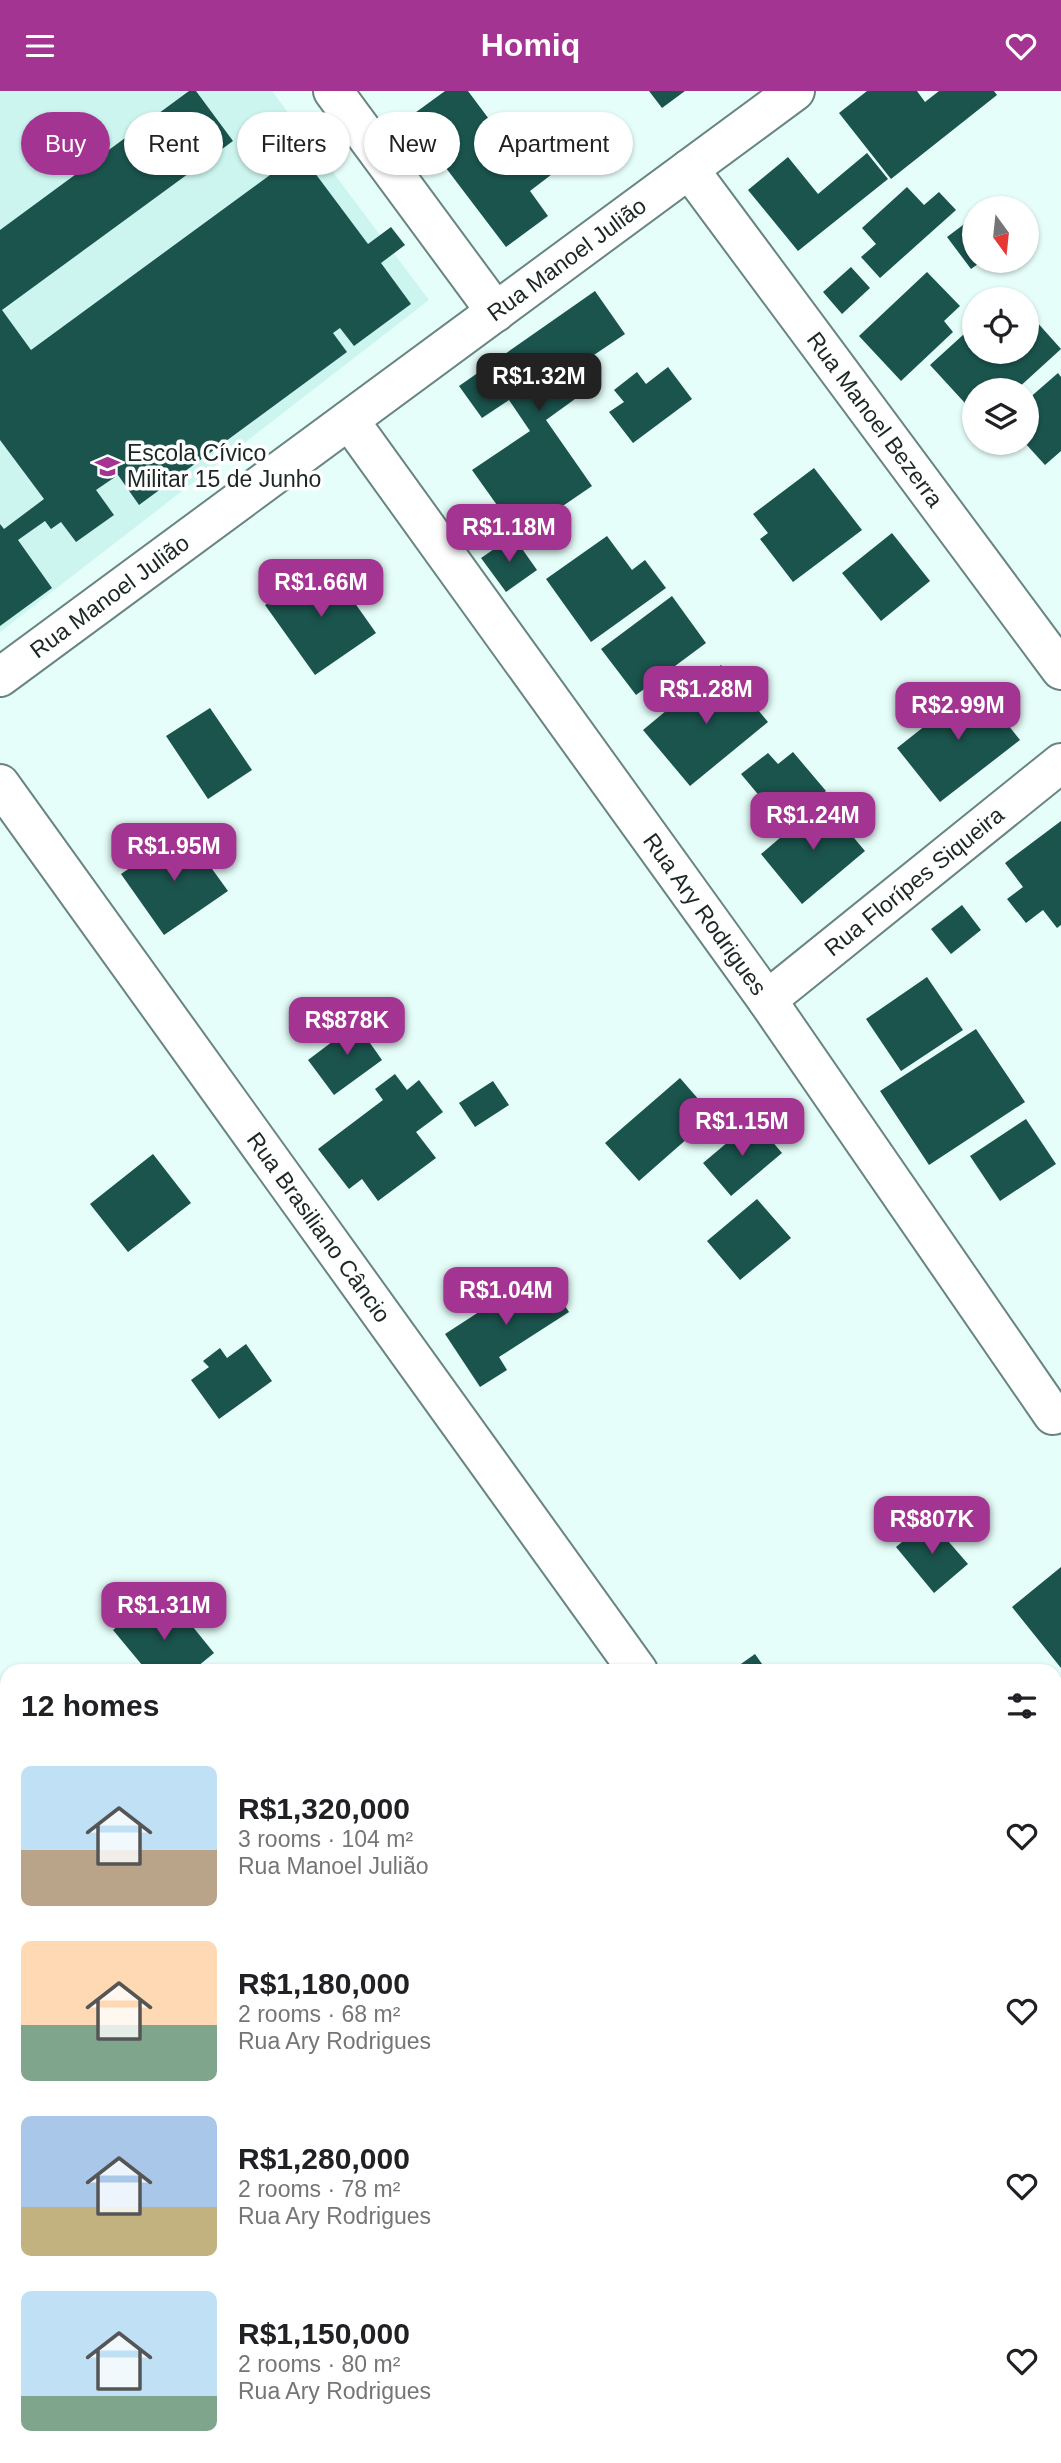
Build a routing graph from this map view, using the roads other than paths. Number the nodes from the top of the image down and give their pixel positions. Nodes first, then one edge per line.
1 (333, 91) edge
2 (795, 91) edge
3 (689, 169) junction
4 (496, 312) junction
5 (349, 421) junction
6 (1061, 670) edge
7 (0, 677) edge
8 (1061, 763) edge
9 (0, 784) edge
10 (768, 1000) junction
11 (1053, 1415) dead end
12 (633, 1664) edge

1 - 4 street
2 - 3 street, Rua Manoel Julião
3 - 4 street, Rua Manoel Julião
3 - 6 street, Rua Manoel Bezerra
4 - 5 street, Rua Manoel Julião
5 - 7 street, Rua Manoel Julião
5 - 10 street, Rua Ary Rodrigues
8 - 10 street, Rua Florípes Siqueira
9 - 12 street, Rua Brasiliano Câncio
10 - 11 street, Rua Ary Rodrigues

